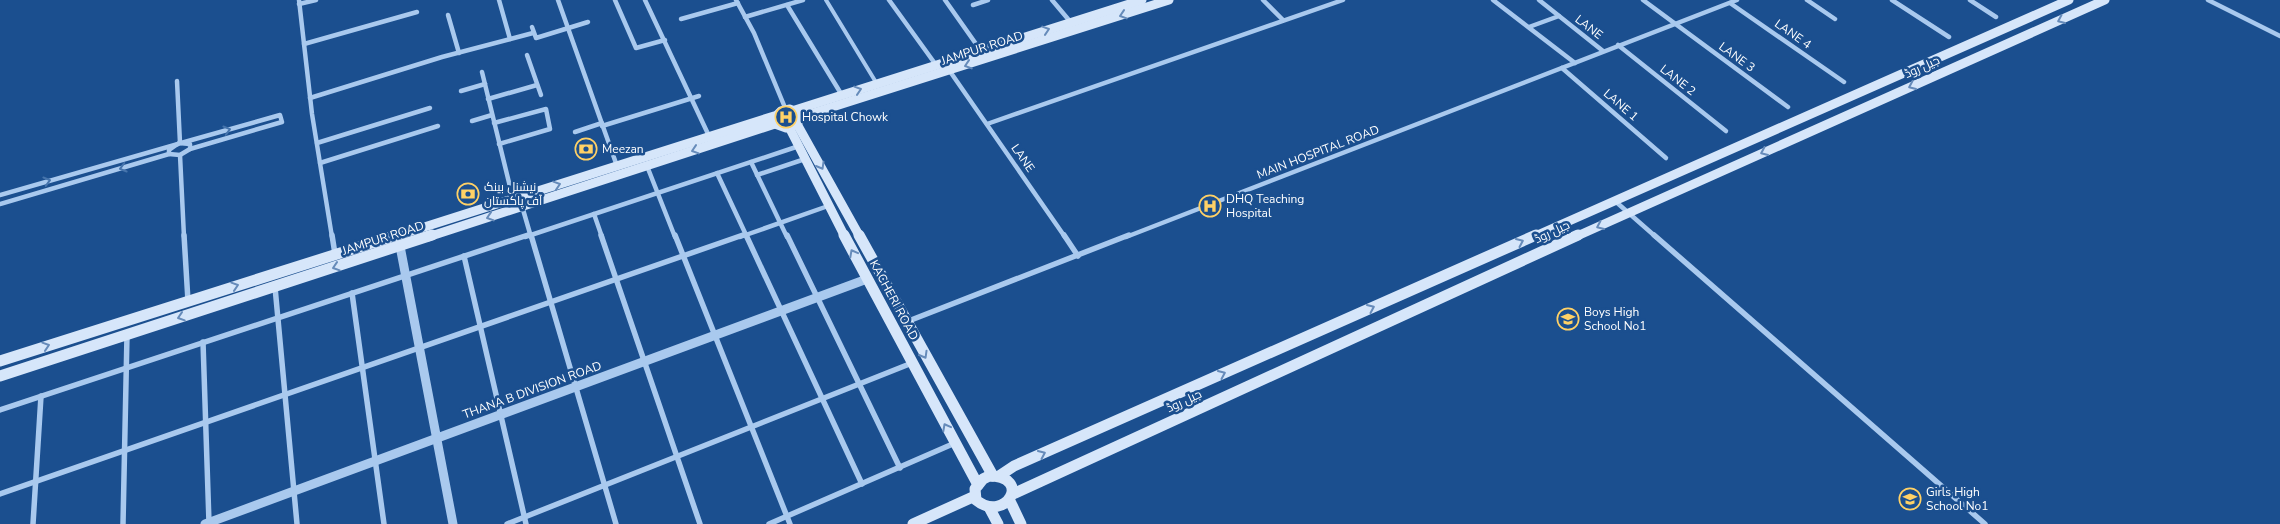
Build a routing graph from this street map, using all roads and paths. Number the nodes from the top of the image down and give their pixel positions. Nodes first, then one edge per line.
1 (316, 0) edge
2 (499, 0) edge
3 (558, 0) edge
4 (615, 0) edge
5 (645, 0) edge
6 (803, 0) edge
7 (826, 0) edge
8 (888, 0) edge
9 (945, 0) edge
10 (988, 0) edge
11 (1052, 0) edge
12 (1142, 0) edge
13 (1169, 0) edge
14 (1263, 0) edge
15 (1344, 0) edge
16 (1493, 0) edge
17 (1538, 0) edge
18 (1643, 0) edge
19 (1737, 0) edge
20 (1807, 0) edge
21 (1892, 0) edge
22 (1970, 0) edge
23 (2068, 0) edge
24 (2105, 0) edge
25 (2208, 0) edge
26 (299, 2) edge
27 (737, 2) edge
28 (1730, 3) junction
29 (787, 4) junction
30 (973, 4) dead end
31 (418, 12) dead end
32 (448, 15) dead end
33 (1559, 16) junction
34 (745, 17) junction
35 (1996, 17) dead end
36 (681, 19) dead end
37 (1068, 19) dead end
38 (1835, 19) dead end
39 (1283, 20) junction
40 (588, 22) dead end
41 (1674, 23) junction
42 (532, 27) dead end
43 (1528, 27) junction
44 (567, 29) junction
45 (533, 33) junction
46 (2280, 36) edge
47 (1949, 37) dead end
48 (510, 40) junction
49 (664, 40) junction
50 (304, 44) junction
51 (1618, 45) junction
52 (981, 51) junction
53 (1603, 51) junction
54 (459, 53) junction
55 (527, 55) dead end
56 (1575, 63) junction
57 (936, 65) junction
58 (1562, 68) junction
59 (951, 71) junction
60 (482, 72) dead end
61 (177, 81) dead end
62 (1844, 82) dead end
63 (485, 84) junction
64 (877, 84) junction
65 (537, 85) junction
66 (461, 91) dead end
67 (840, 92) dead end
68 (541, 95) dead end
69 (699, 96) dead end
70 (310, 98) junction
71 (692, 98) junction
72 (488, 99) junction
73 (1788, 107) dead end
74 (430, 108) dead end
75 (492, 115) junction
76 (793, 118) junction
77 (774, 120) junction
78 (472, 121) dead end
79 (494, 123) junction
80 (602, 124) junction
81 (987, 124) junction
82 (438, 126) dead end
83 (1726, 131) dead end
84 (575, 132) dead end
85 (709, 136) junction
86 (180, 143) junction
87 (317, 143) junction
88 (499, 144) junction
89 (799, 146) junction
90 (190, 148) junction
91 (169, 154) junction
92 (180, 155) junction
93 (1666, 158) dead end
94 (805, 159) junction
95 (751, 162) junction
96 (320, 163) junction
97 (617, 166) junction
98 (647, 166) junction
99 (717, 173) junction
100 (757, 175) junction
101 (658, 192) junction
102 (0, 194) edge
103 (513, 199) junction
104 (1614, 200) junction
105 (0, 204) edge
106 (522, 206) junction
107 (828, 206) junction
108 (1629, 212) junction
109 (594, 214) junction
110 (780, 222) junction
111 (746, 234) junction
112 (529, 235) junction
113 (400, 246) junction
114 (335, 255) junction
115 (464, 256) junction
116 (683, 256) junction
117 (1078, 256) junction
118 (406, 275) junction
119 (867, 279) junction
120 (616, 280) junction
121 (275, 286) junction
122 (352, 293) junction
123 (817, 297) junction
124 (188, 301) junction
125 (552, 302) junction
126 (782, 310) junction
127 (278, 317) junction
128 (906, 322) junction
129 (480, 328) junction
130 (127, 334) junction
131 (715, 335) junction
132 (204, 342) junction
133 (420, 349) junction
134 (0, 361) edge
135 (644, 361) junction
136 (912, 363) junction
137 (126, 367) junction
138 (362, 368) junction
139 (0, 376) edge
140 (859, 384) junction
141 (576, 387) junction
142 (285, 395) junction
143 (41, 396) junction
144 (823, 398) junction
145 (0, 410) edge
146 (501, 415) junction
147 (206, 422) junction
148 (751, 427) junction
149 (436, 438) junction
150 (955, 443) junction
151 (124, 451) junction
152 (677, 456) junction
153 (376, 461) junction
154 (900, 468) junction
155 (996, 476) junction
156 (36, 482) junction
157 (862, 484) junction
158 (605, 485) junction
159 (294, 491) junction
160 (976, 491) junction
161 (0, 494) edge
162 (1011, 497) junction
163 (990, 509) junction
164 (787, 516) junction
165 (524, 517) junction
166 (33, 524) edge
167 (122, 524) edge
168 (208, 524) edge
169 (297, 524) edge
170 (384, 524) edge
171 (453, 524) edge
172 (507, 524) edge
173 (526, 524) edge
174 (616, 524) edge
175 (700, 524) edge
176 (769, 524) edge
177 (790, 524) edge
178 (913, 524) edge
179 (998, 524) edge
180 (1020, 524) edge
181 (1985, 524) edge

1 - 26 street
2 - 48 street
3 - 44 street
4 - 49 street
5 - 49 street
6 - 29 street
7 - 64 street
8 - 57 street
9 - 52 street
10 - 30 street
11 - 37 street
52 -> 12 main road, JAMPUR ROAD
13 -> 59 main road, JAMPUR ROAD
14 - 39 street
15 - 39 street
16 - 43 street
17 - 33 street, LANE
18 - 41 street, LANE 3
19 - 28 street, MAIN HOSPITAL ROAD
20 - 38 street
21 - 47 street
22 - 35 street
23 - 104 main road, جیل روڈ
24 -> 108 main road, جیل روڈ
25 - 46 street
26 - 50 street
27 - 34 street
27 - 36 street
28 - 41 street, MAIN HOSPITAL ROAD
28 - 62 street, LANE 4
29 - 34 street
29 - 67 street
31 - 50 street
32 - 54 street
33 - 43 street
33 - 53 street, LANE
34 - 76 street
39 - 81 street
40 - 44 street
41 - 51 street, MAIN HOSPITAL ROAD
41 - 73 street, LANE 3
42 - 45 street
43 - 56 street
44 - 45 street
44 - 80 street
45 - 48 street
48 - 54 street
49 - 71 street
50 - 70 street
51 - 53 street, MAIN HOSPITAL ROAD
51 - 83 street, LANE 2
52 - 57 main road, JAMPUR ROAD
53 - 56 street, MAIN HOSPITAL ROAD
54 - 70 street
55 - 65 street
56 - 58 street, MAIN HOSPITAL ROAD
57 - 59 street
57 - 64 main road, JAMPUR ROAD
58 - 93 street, LANE 1
58 - 117 street, MAIN HOSPITAL ROAD
59 - 76 main road, JAMPUR ROAD
59 - 81 street, LANE
60 - 63 street
61 - 86 street
63 - 66 street
63 - 72 street
76 -> 64 main road, JAMPUR ROAD
65 - 68 street
65 - 72 street
69 - 71 street
70 - 87 street
71 - 80 street
71 - 85 street
72 - 75 street
74 - 87 street
75 - 78 street
75 - 79 street
76 - 77 main road
76 - 77 main road
76 - 89 main road, KACHERI ROAD
76 -> 128 main road, KACHERI ROAD
77 - 85 main road, JAMPUR ROAD
77 -> 98 main road, JAMPUR ROAD
79 - 88 street
79 - 88 street
80 - 84 street
80 - 97 street
81 - 117 street, LANE
82 - 96 street
85 - 97 main road, JAMPUR ROAD
86 - 90 street
86 -> 90 street
86 - 91 street
102 -> 86 street
87 - 96 street
88 - 103 street
89 - 94 main road, KACHERI ROAD
89 - 95 street
90 - 92 street
91 - 92 street
91 -> 105 street
92 - 124 street
94 - 100 street
94 - 107 main road, KACHERI ROAD
95 - 99 street
95 - 100 street
96 - 114 street
103 -> 97 main road, JAMPUR ROAD
98 - 101 street
98 - 106 main road, JAMPUR ROAD
99 - 101 street
99 - 111 street
100 - 110 street
101 - 109 street
101 - 116 street
103 - 114 main road, JAMPUR ROAD
104 - 108 street
155 -> 104 main road, جیل روڈ
106 - 112 street
106 -> 113 main road, JAMPUR ROAD
107 - 110 street
119 -> 107 main road, KACHERI ROAD
108 -> 162 main road, جیل روڈ
108 - 181 street
109 - 112 street
109 - 120 street
110 - 111 street
110 - 123 street
111 - 116 street
111 - 126 street
112 - 115 street
112 - 125 street
113 - 118 street
113 -> 121 main road, JAMPUR ROAD
124 -> 114 main road, JAMPUR ROAD
115 - 118 street
115 - 129 street
116 - 120 street
116 - 131 street
117 - 128 street, MAIN HOSPITAL ROAD
118 - 122 street
118 - 133 street
119 - 123 street, THANA B DIVISION ROAD
119 - 136 main road, KACHERI ROAD
120 - 125 street
120 - 135 street
121 - 127 street
121 -> 130 main road, JAMPUR ROAD
122 - 127 street
122 - 138 street
123 - 126 street, THANA B DIVISION ROAD
123 - 140 street
134 -> 124 main road, JAMPUR ROAD
125 - 129 street
125 - 141 street
126 - 131 street, THANA B DIVISION ROAD
126 - 144 street
127 - 132 street
127 - 142 street
128 -> 155 main road, KACHERI ROAD
129 - 133 street
129 - 146 street
130 - 137 street
130 - 139 main road, JAMPUR ROAD
131 - 135 street, THANA B DIVISION ROAD
131 - 148 street
132 - 137 street
132 - 147 street
133 - 138 street
133 - 149 street
135 - 141 street, THANA B DIVISION ROAD
135 - 152 street
136 - 140 street
150 -> 136 main road, KACHERI ROAD
137 - 143 street
137 - 151 street
138 - 142 street
138 - 153 street
140 - 144 street
140 - 154 street
141 - 146 street, THANA B DIVISION ROAD
141 - 158 street
142 - 147 street
142 - 159 street
143 - 145 street
143 - 156 street
144 - 148 street
144 - 157 street
146 - 149 street, THANA B DIVISION ROAD
146 - 165 street
147 - 151 street
147 - 168 street
148 - 152 street
148 - 164 street
149 - 153 street, THANA B DIVISION ROAD
149 - 171 street
150 - 154 street
150 - 160 main road, KACHERI ROAD
151 - 156 street
151 - 167 street
152 - 158 street
152 - 175 street
153 - 159 street, THANA B DIVISION ROAD
153 - 170 street
154 - 157 street
155 - 160 main road
155 - 162 main road
156 - 161 street
156 - 166 street
157 - 164 street
158 - 165 street
158 - 174 street
159 - 168 street, THANA B DIVISION ROAD
159 - 169 street
160 - 163 main road
160 - 178 main road
162 - 163 main road
162 - 180 main road
163 - 179 main road
164 - 176 street
164 - 177 street
165 - 172 street
165 - 173 street

